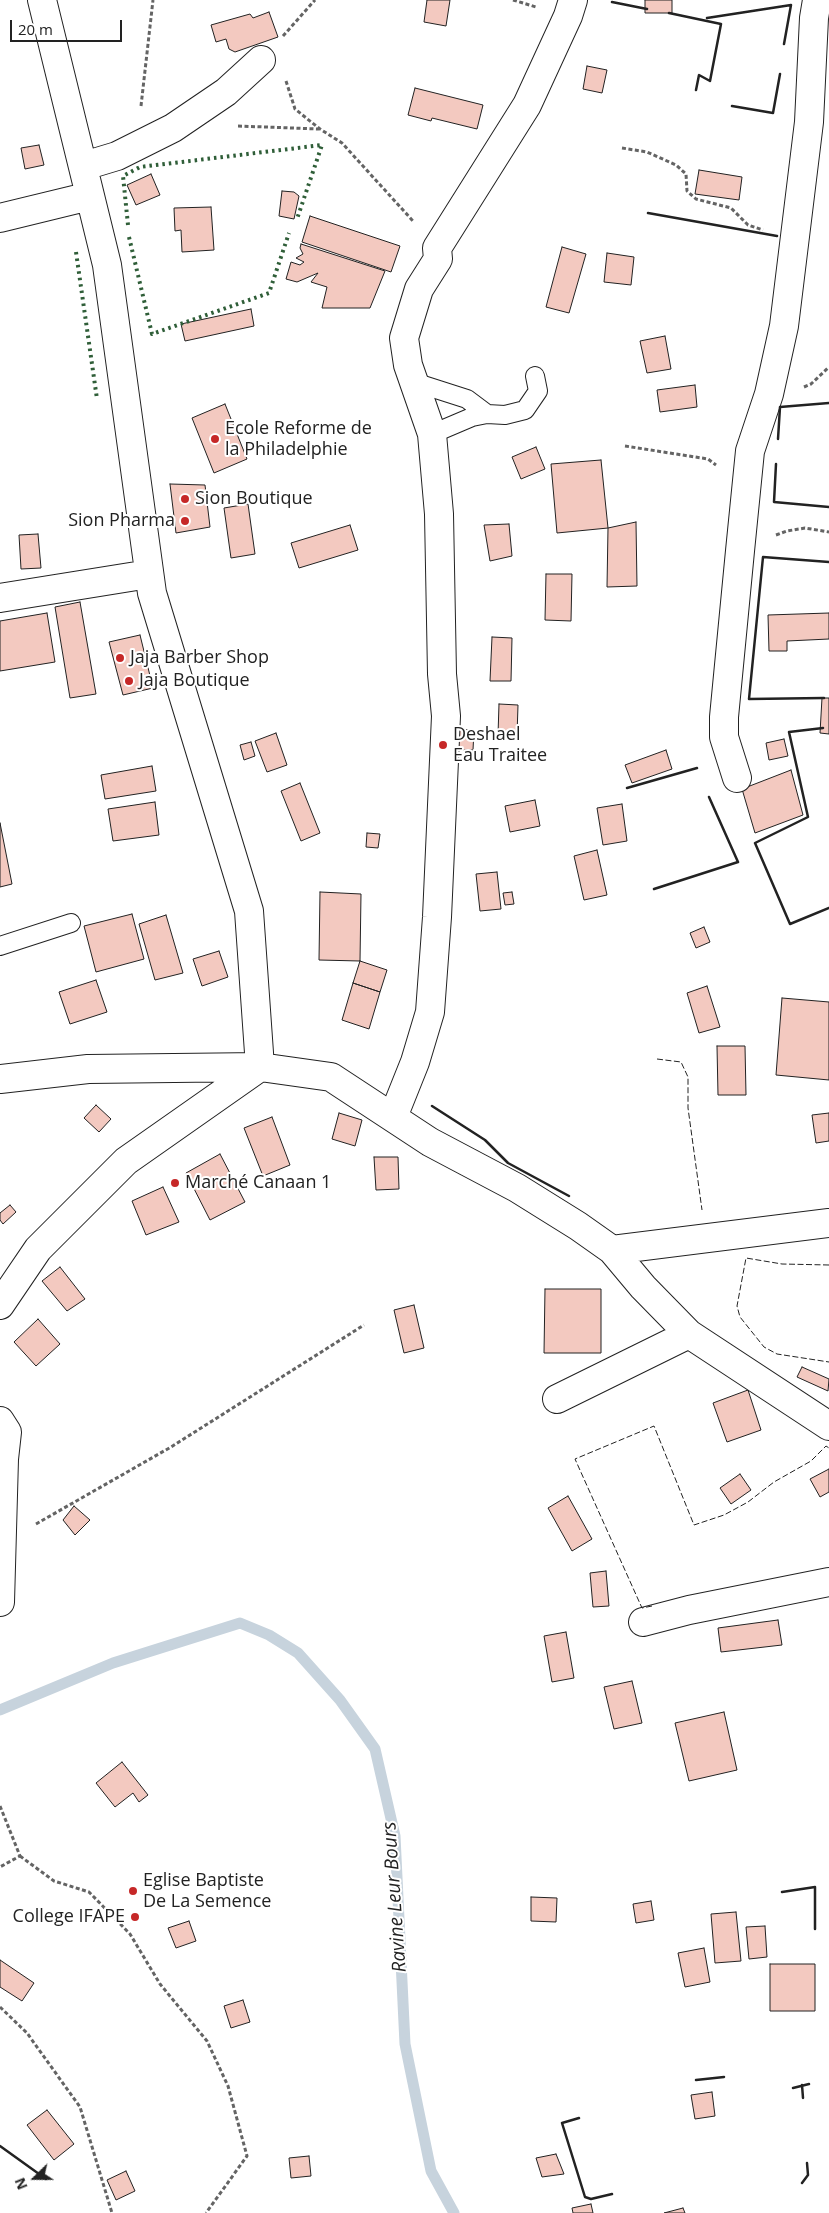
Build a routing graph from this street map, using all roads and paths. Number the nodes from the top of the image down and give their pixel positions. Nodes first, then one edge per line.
1 (42, 0) edge
2 (153, 0) edge
3 (315, 0) edge
4 (574, 0) edge
5 (816, 0) edge
6 (266, 55) junction
7 (235, 126) dead end
8 (320, 129) junction
9 (622, 148) dead end
10 (117, 156) junction
11 (84, 166) junction
12 (90, 196) junction
13 (0, 218) edge
14 (437, 248) junction
15 (792, 254) junction
16 (535, 376) dead end
17 (414, 382) junction
18 (487, 414) junction
19 (432, 434) junction
20 (625, 446) dead end
21 (746, 494) junction
22 (829, 532) edge
23 (740, 550) junction
24 (149, 574) junction
25 (0, 598) edge
26 (737, 778) dead end
27 (71, 923) dead end
28 (0, 946) edge
29 (260, 1067) junction
30 (0, 1079) edge
31 (393, 1117) junction
32 (829, 1223) edge
33 (612, 1250) junction
34 (0, 1305) edge
35 (364, 1325) dead end
36 (689, 1334) junction
37 (557, 1399) dead end
38 (0, 1421) edge
39 (829, 1426) edge
40 (2, 1542) junction
41 (829, 1582) edge
42 (0, 1602) edge
43 (643, 1622) dead end
44 (0, 1806) edge
45 (20, 1856) junction
46 (0, 1867) edge
47 (0, 2007) edge
48 (112, 2213) edge
49 (206, 2213) edge

1 - 11 street
2 - 10 path
3 - 6 path
4 - 14 street
5 - 15 street
6 - 8 path
6 - 10 street
7 - 8 path
8 - 14 path
9 - 15 path
10 - 11 street
11 - 12 street
12 - 13 street
12 - 24 street
14 - 17 street
15 - 21 street
16 - 18 lane
17 - 18 lane
17 - 19 street
18 - 19 lane
19 - 31 street
20 - 21 path
21 - 23 street
22 - 23 path
23 - 26 street
24 - 25 street
24 - 29 street
27 - 28 lane
29 - 30 street
29 - 31 street
29 - 34 street
31 - 33 street
32 - 33 street
33 - 36 street
35 - 40 path
36 - 37 street
36 - 39 street
38 - 40 street
40 - 42 street
41 - 43 street
44 - 45 path
45 - 46 path
45 - 49 path
47 - 48 path

